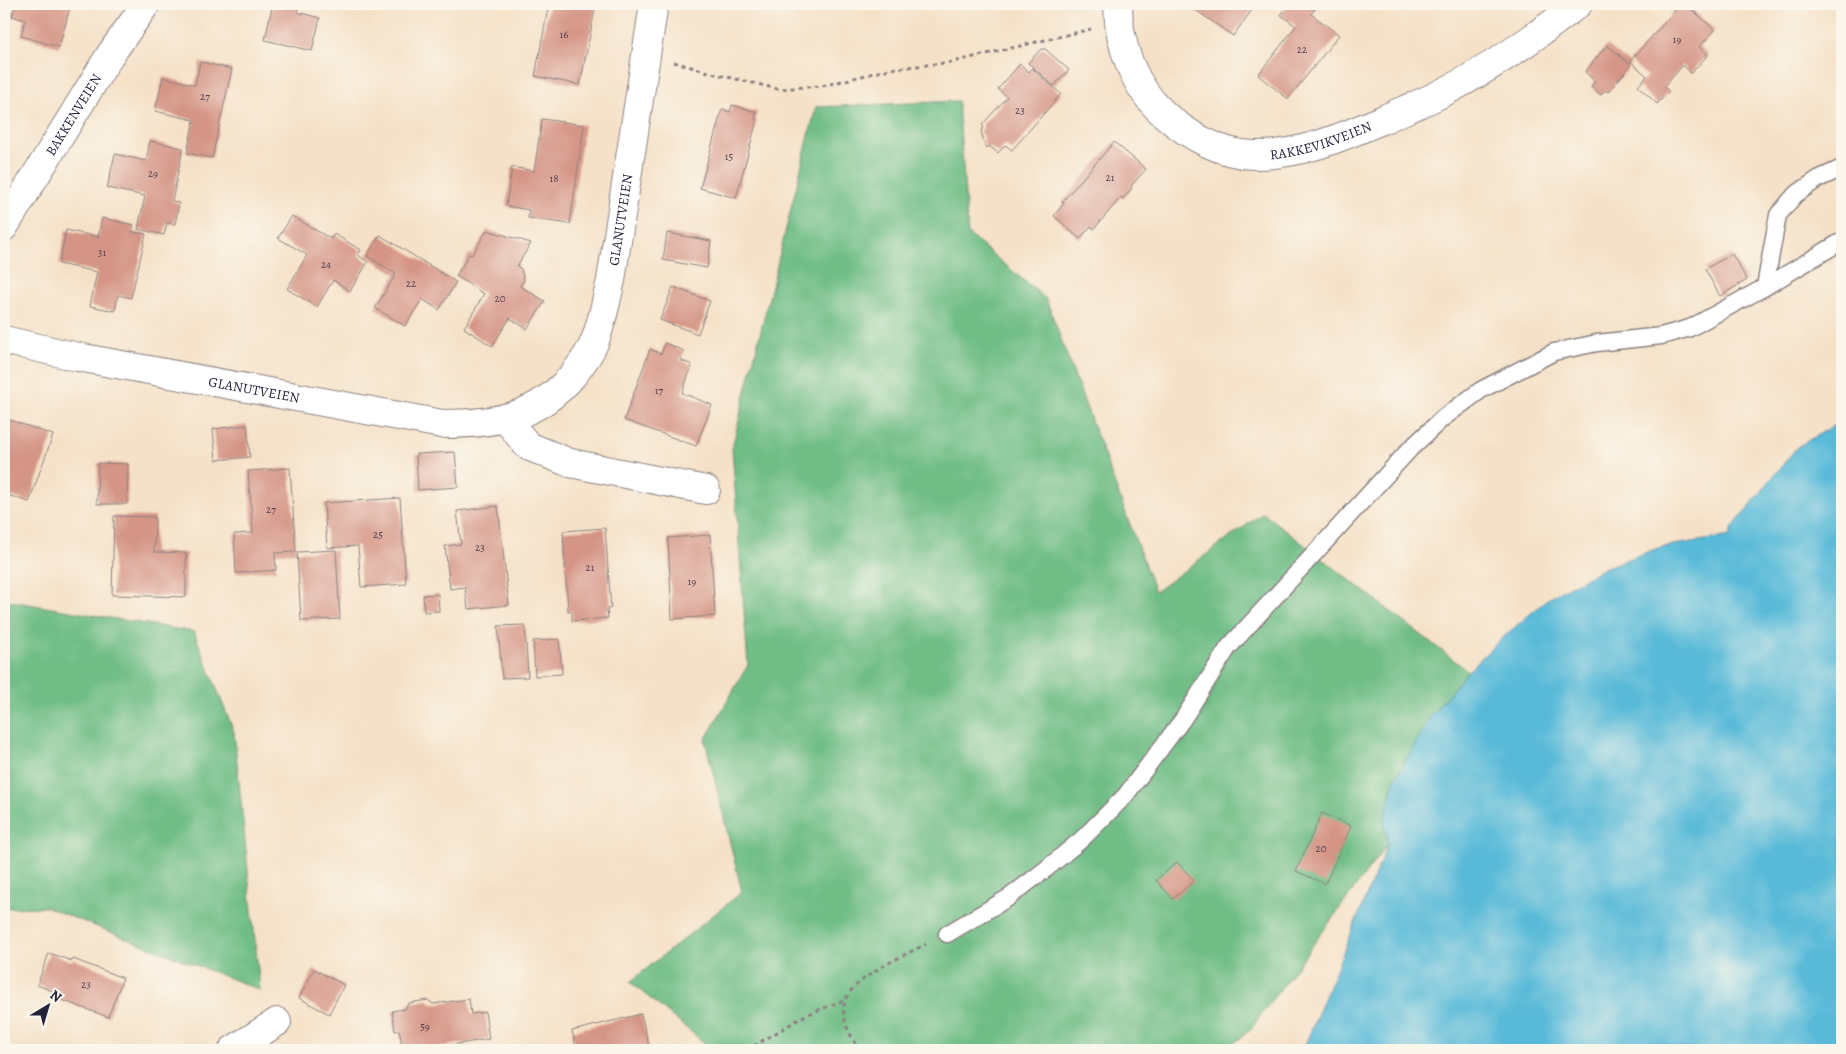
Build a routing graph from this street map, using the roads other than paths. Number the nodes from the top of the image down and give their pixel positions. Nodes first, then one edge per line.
1 (146, 4) edge
2 (654, 4) edge
3 (1578, 4) edge
4 (1118, 13) edge
5 (1842, 168) edge
6 (4, 227) edge
7 (1842, 241) edge
8 (1765, 287) junction
9 (4, 340) edge
10 (505, 418) junction
11 (706, 490) dead end
12 (947, 934) road end
13 (277, 1022) dead end
14 (233, 1050) edge

1 - 6 street, BAKKENVEIEN
2 - 10 street, GLANUTVEIEN
3 - 4 street, RAKKEVIKVEIEN
5 - 8 lane
7 - 8 lane
8 - 12 lane
9 - 10 street, GLANUTVEIEN
10 - 11 street
13 - 14 street

